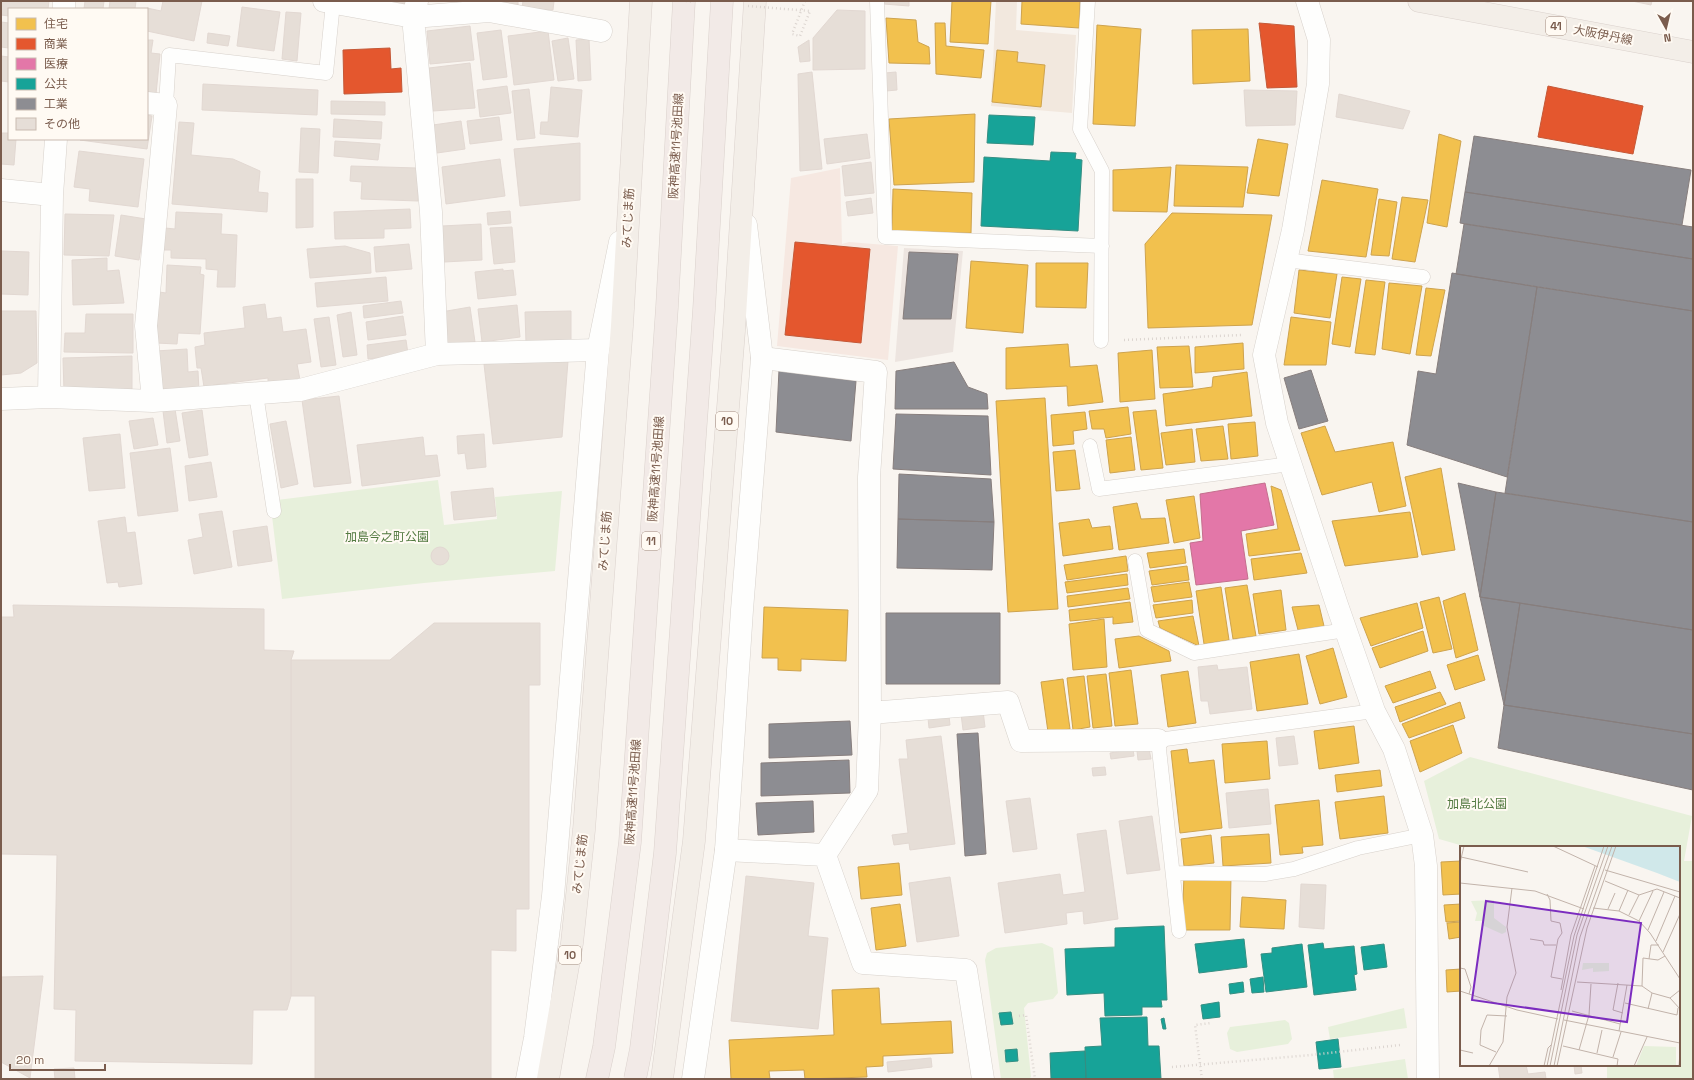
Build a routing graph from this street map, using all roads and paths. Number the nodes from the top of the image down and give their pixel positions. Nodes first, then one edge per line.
1 (642, 1) edge
2 (684, 1) edge
3 (722, 1) edge
4 (755, 1) edge
5 (805, 1) edge
6 (877, 1) edge
7 (1088, 1) edge
8 (1308, 1) edge
9 (1419, 1) edge
10 (328, 2) edge
11 (415, 9) edge
12 (810, 11) dead end
13 (601, 31) dead end
14 (1693, 52) edge
15 (156, 104) edge
16 (56, 140) edge
17 (1, 190) edge
18 (52, 195) junction
19 (629, 199) junction
20 (743, 200) junction
21 (1102, 246) junction
22 (1286, 260) junction
23 (1423, 277) dead end
24 (1269, 334) junction
25 (1102, 341) joint
26 (598, 350) junction
27 (437, 354) junction
28 (762, 358) junction
29 (256, 394) junction
30 (49, 397) junction
31 (1, 399) edge
32 (152, 401) junction
33 (1090, 446) dead end
34 (1290, 464) junction
35 (274, 511) dead end
36 (1134, 560) dead end
37 (1346, 630) junction
38 (1374, 711) junction
39 (870, 713) junction
40 (1158, 740) junction
41 (1422, 835) junction
42 (726, 850) junction
43 (825, 854) junction
44 (1174, 873) junction
45 (1179, 931) dead end
46 (1019, 1016) dead end
47 (1210, 1023) dead end
48 (1428, 1042) junction
49 (1200, 1065) junction
50 (1172, 1067) dead end
51 (527, 1079) edge
52 (548, 1079) edge
53 (597, 1079) edge
54 (635, 1079) edge
55 (662, 1079) edge
56 (693, 1079) edge
57 (983, 1079) edge
58 (1035, 1079) edge
59 (1202, 1079) edge
60 (1428, 1079) edge

1 - 19 main road, みてじま筋 / 10
2 - 53 highway, 阪神高速11号池田線 / 11
3 - 54 highway, bridge
4 - 20 main road, 10
5 - 12 path
6 - 21 lane
7 - 21 lane
8 - 22 street
9 - 14 main road, 大阪伊丹線 / 41
10 - 11 street
10 - 15 lane
11 - 13 street
11 - 27 street
15 - 32 street
16 - 18 street
17 - 18 street
18 - 30 street
19 - 26 street
19 - 52 main road, みてじま筋 / 10
20 - 28 street
20 - 55 main road, 10
21 - 25 lane
22 - 23 lane
22 - 24 street
24 - 25 path
24 - 34 street
26 - 27 street
26 - 51 street
27 - 29 street
28 - 39 street
28 - 42 street
29 - 32 street
29 - 35 lane
30 - 31 street
30 - 32 street
33 - 34 lane
34 - 37 street
36 - 37 lane
37 - 38 street
38 - 40 lane
38 - 41 street
39 - 40 street
39 - 43 street
40 - 44 lane
41 - 44 lane
41 - 48 street
42 - 43 street
42 - 56 street
43 - 57 street
44 - 45 lane
46 - 58 path
47 - 49 path
48 - 49 path
48 - 60 street
49 - 50 path
49 - 59 path

